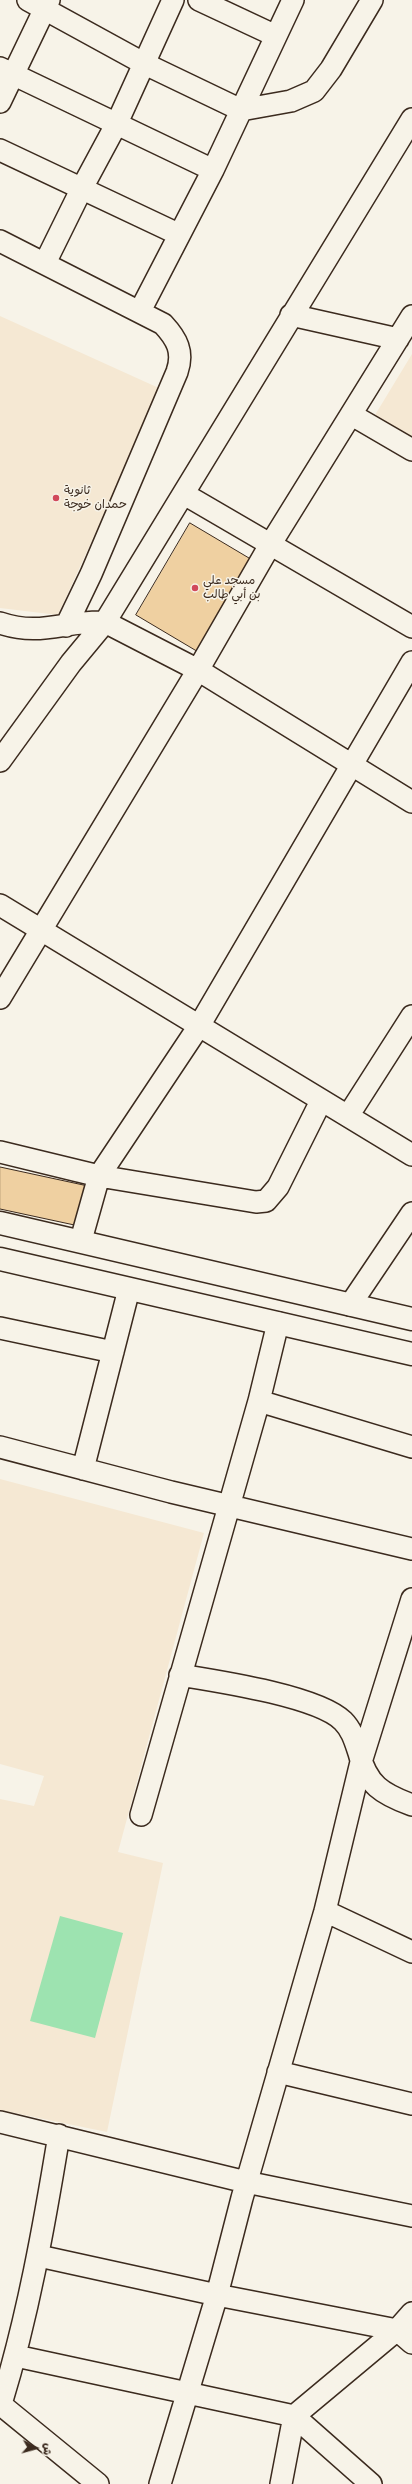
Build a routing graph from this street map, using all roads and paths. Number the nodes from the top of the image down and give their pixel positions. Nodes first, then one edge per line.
1 (173, 0) edge
2 (199, 0) edge
3 (293, 0) edge
4 (372, 0) edge
5 (40, 3) edge
6 (276, 36) junction
7 (143, 63) junction
8 (6, 71) edge
9 (0, 102) edge
10 (241, 110) junction
11 (412, 119) edge
12 (117, 123) junction
13 (405, 135) edge
14 (0, 150) edge
15 (213, 170) junction
16 (82, 188) junction
17 (178, 234) junction
18 (0, 241) edge
19 (46, 262) junction
20 (140, 311) junction
21 (291, 315) junction
22 (412, 316) edge
23 (398, 339) junction
24 (352, 415) junction
25 (412, 450) edge
26 (184, 494) junction
27 (270, 545) junction
28 (105, 622) junction
29 (0, 623) edge
30 (66, 626) junction
31 (412, 627) edge
32 (412, 662) edge
33 (198, 670) junction
34 (2, 754) edge
35 (353, 764) junction
36 (412, 802) edge
37 (0, 905) edge
38 (42, 931) junction
39 (0, 998) edge
40 (412, 1016) edge
41 (199, 1026) junction
42 (321, 1101) junction
43 (348, 1116) junction
44 (0, 1152) edge
45 (412, 1155) edge
46 (99, 1176) junction
47 (412, 1213) edge
48 (0, 1223) edge
49 (81, 1240) junction
50 (0, 1259) edge
51 (129, 1288) junction
52 (350, 1305) junction
53 (412, 1319) edge
54 (278, 1323) junction
55 (0, 1328) edge
56 (113, 1352) junction
57 (412, 1354) edge
58 (259, 1401) junction
59 (0, 1447) edge
60 (412, 1447) edge
61 (83, 1469) junction
62 (228, 1506) junction
63 (412, 1549) edge
64 (412, 1599) edge
65 (180, 1675) junction
66 (361, 1762) junction
67 (411, 1802) edge
68 (141, 1815) dead end
69 (325, 1911) junction
70 (412, 1952) edge
71 (278, 2072) junction
72 (412, 2104) edge
73 (0, 2122) edge
74 (59, 2135) junction
75 (246, 2182) junction
76 (412, 2216) edge
77 (39, 2256) junction
78 (217, 2295) junction
79 (412, 2313) edge
80 (404, 2337) edge
81 (16, 2356) junction
82 (188, 2394) junction
83 (0, 2404) edge
84 (294, 2416) junction
85 (98, 2484) edge
86 (160, 2484) edge
87 (281, 2484) edge
88 (370, 2484) edge

1 - 7 street
2 - 6 street
3 - 6 street
4 - 10 street
5 - 7 street
5 - 8 street
6 - 10 street
7 - 10 street
7 - 12 street
8 - 9 street
8 - 12 street
10 - 15 street
11 - 13 street
12 - 15 street
12 - 16 street
13 - 21 street
14 - 16 street
15 - 17 street
16 - 17 street
16 - 19 street
17 - 20 street
18 - 19 street
19 - 20 street
20 - 30 street
21 - 23 street
21 - 26 street
22 - 23 street
23 - 24 street
24 - 25 street
24 - 27 street
26 - 27 street
26 - 28 street
27 - 31 street
27 - 33 street
28 - 30 street
28 - 33 street
28 - 34 street
29 - 30 street
32 - 35 street
33 - 35 street
33 - 38 street
35 - 36 street
35 - 41 street
37 - 38 street
38 - 39 street
38 - 41 street
40 - 43 street
41 - 42 street
41 - 46 street
42 - 43 street
42 - 46 street
43 - 45 street
44 - 46 street
46 - 49 street
47 - 52 street
48 - 49 main road
49 - 52 main road
50 - 51 main road
51 - 54 main road
51 - 56 street
52 - 53 main road
54 - 57 main road
54 - 58 street
55 - 56 street
56 - 61 street
58 - 60 street
58 - 62 street
59 - 61 street
61 - 62 street
62 - 63 street
62 - 65 street
64 - 66 street
65 - 66 street
65 - 68 street
66 - 67 street
66 - 69 street
69 - 70 street
69 - 71 street
71 - 72 street
71 - 75 street
73 - 74 street
74 - 75 street
74 - 77 street
75 - 76 street
75 - 78 street
77 - 78 street
77 - 81 street
78 - 80 street
78 - 82 street
79 - 80 street
80 - 84 street
81 - 82 street
81 - 83 street
82 - 84 street
82 - 86 street
83 - 85 street
84 - 87 street
84 - 88 street

